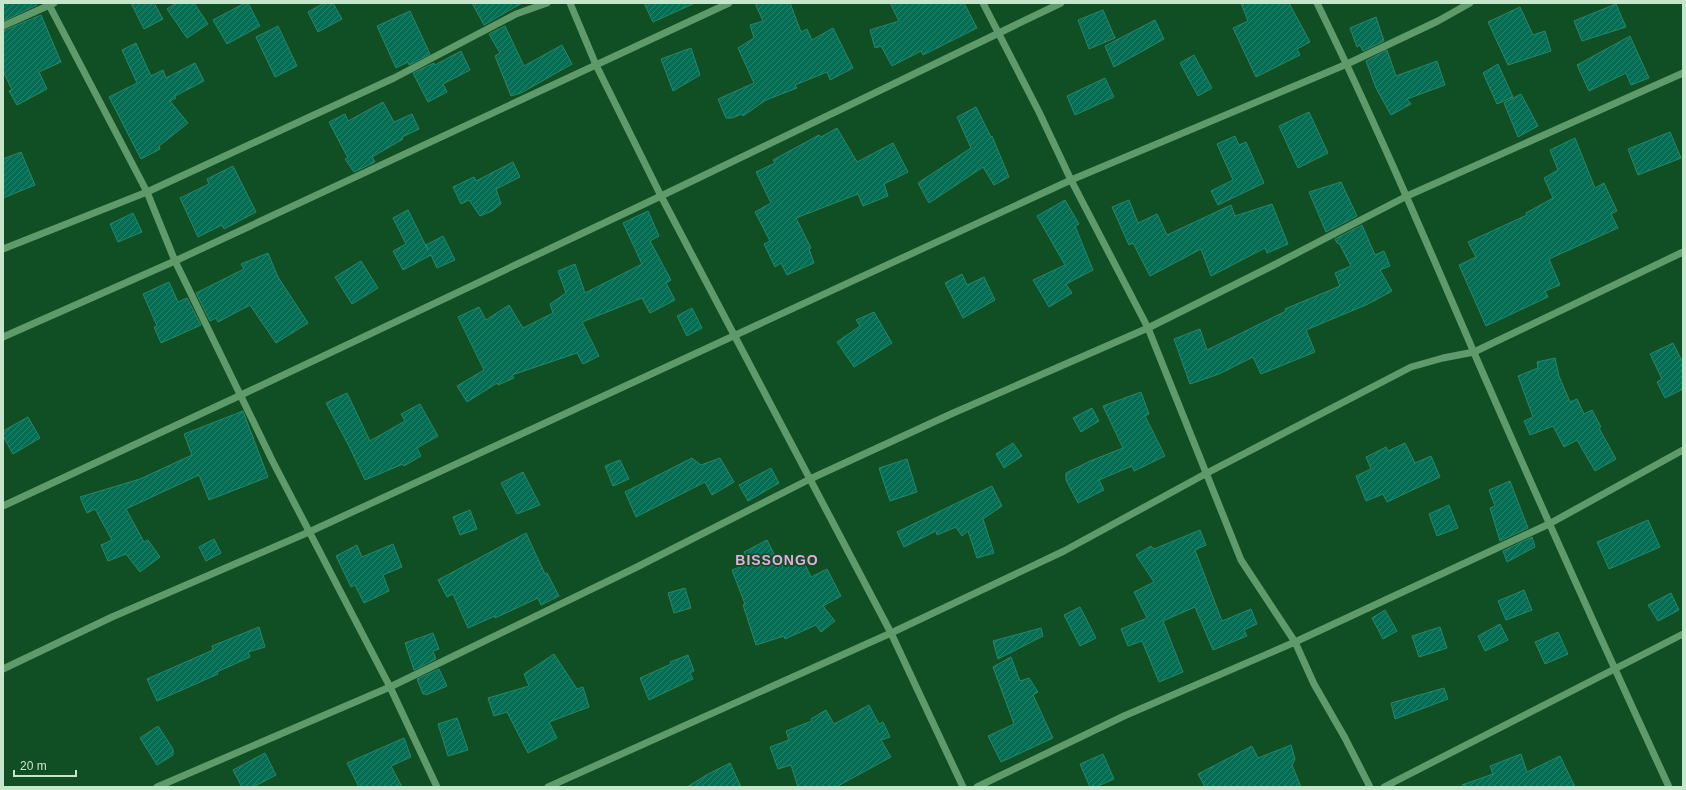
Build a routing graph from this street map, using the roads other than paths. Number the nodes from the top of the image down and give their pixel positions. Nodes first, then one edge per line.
1 (546, 3) edge
2 (570, 3) edge
3 (729, 3) edge
4 (983, 3) edge
5 (1062, 3) edge
6 (1317, 3) edge
7 (1470, 3) edge
8 (51, 4) edge
9 (3, 26) edge
10 (998, 32) junction
11 (1347, 64) junction
12 (596, 65) junction
13 (1683, 73) edge
14 (1070, 180) junction
15 (147, 192) junction
16 (661, 196) junction
17 (1407, 196) junction
18 (3, 249) edge
19 (1683, 252) edge
20 (175, 262) junction
21 (1148, 328) junction
22 (734, 335) junction
23 (3, 337) edge
24 (1474, 352) junction
25 (241, 395) junction
26 (1683, 450) edge
27 (1207, 473) junction
28 (810, 479) junction
29 (3, 506) edge
30 (1549, 524) junction
31 (309, 532) junction
32 (891, 633) junction
33 (1683, 634) edge
34 (1295, 642) junction
35 (3, 669) edge
36 (1615, 670) junction
37 (390, 687) junction
38 (157, 787) edge
39 (437, 787) edge
40 (548, 787) edge
41 (963, 787) edge
42 (977, 787) edge
43 (1370, 787) edge
44 (1384, 787) edge
45 (1669, 787) edge

1 - 15 street
2 - 12 street
3 - 12 street
4 - 10 street
5 - 10 street
6 - 11 street
7 - 11 street
8 - 9 street
8 - 15 street
10 - 14 street
10 - 16 street
11 - 14 street
11 - 17 street
12 - 16 street
12 - 20 street
13 - 17 street
14 - 21 street
14 - 22 street
15 - 18 street
15 - 20 street
16 - 22 street
16 - 25 street
17 - 21 street
17 - 24 street
19 - 24 street
20 - 23 street
20 - 25 street
21 - 27 street
21 - 28 street
22 - 28 street
22 - 31 street
24 - 27 street
24 - 30 street
25 - 29 street
25 - 31 street
26 - 30 street
27 - 32 street
27 - 34 street
28 - 32 street
28 - 37 street
30 - 34 street
30 - 36 street
31 - 35 street
31 - 37 street
32 - 40 street
32 - 41 street
33 - 36 street
34 - 42 street
34 - 43 street
36 - 44 street
36 - 45 street
37 - 38 street
37 - 39 street

